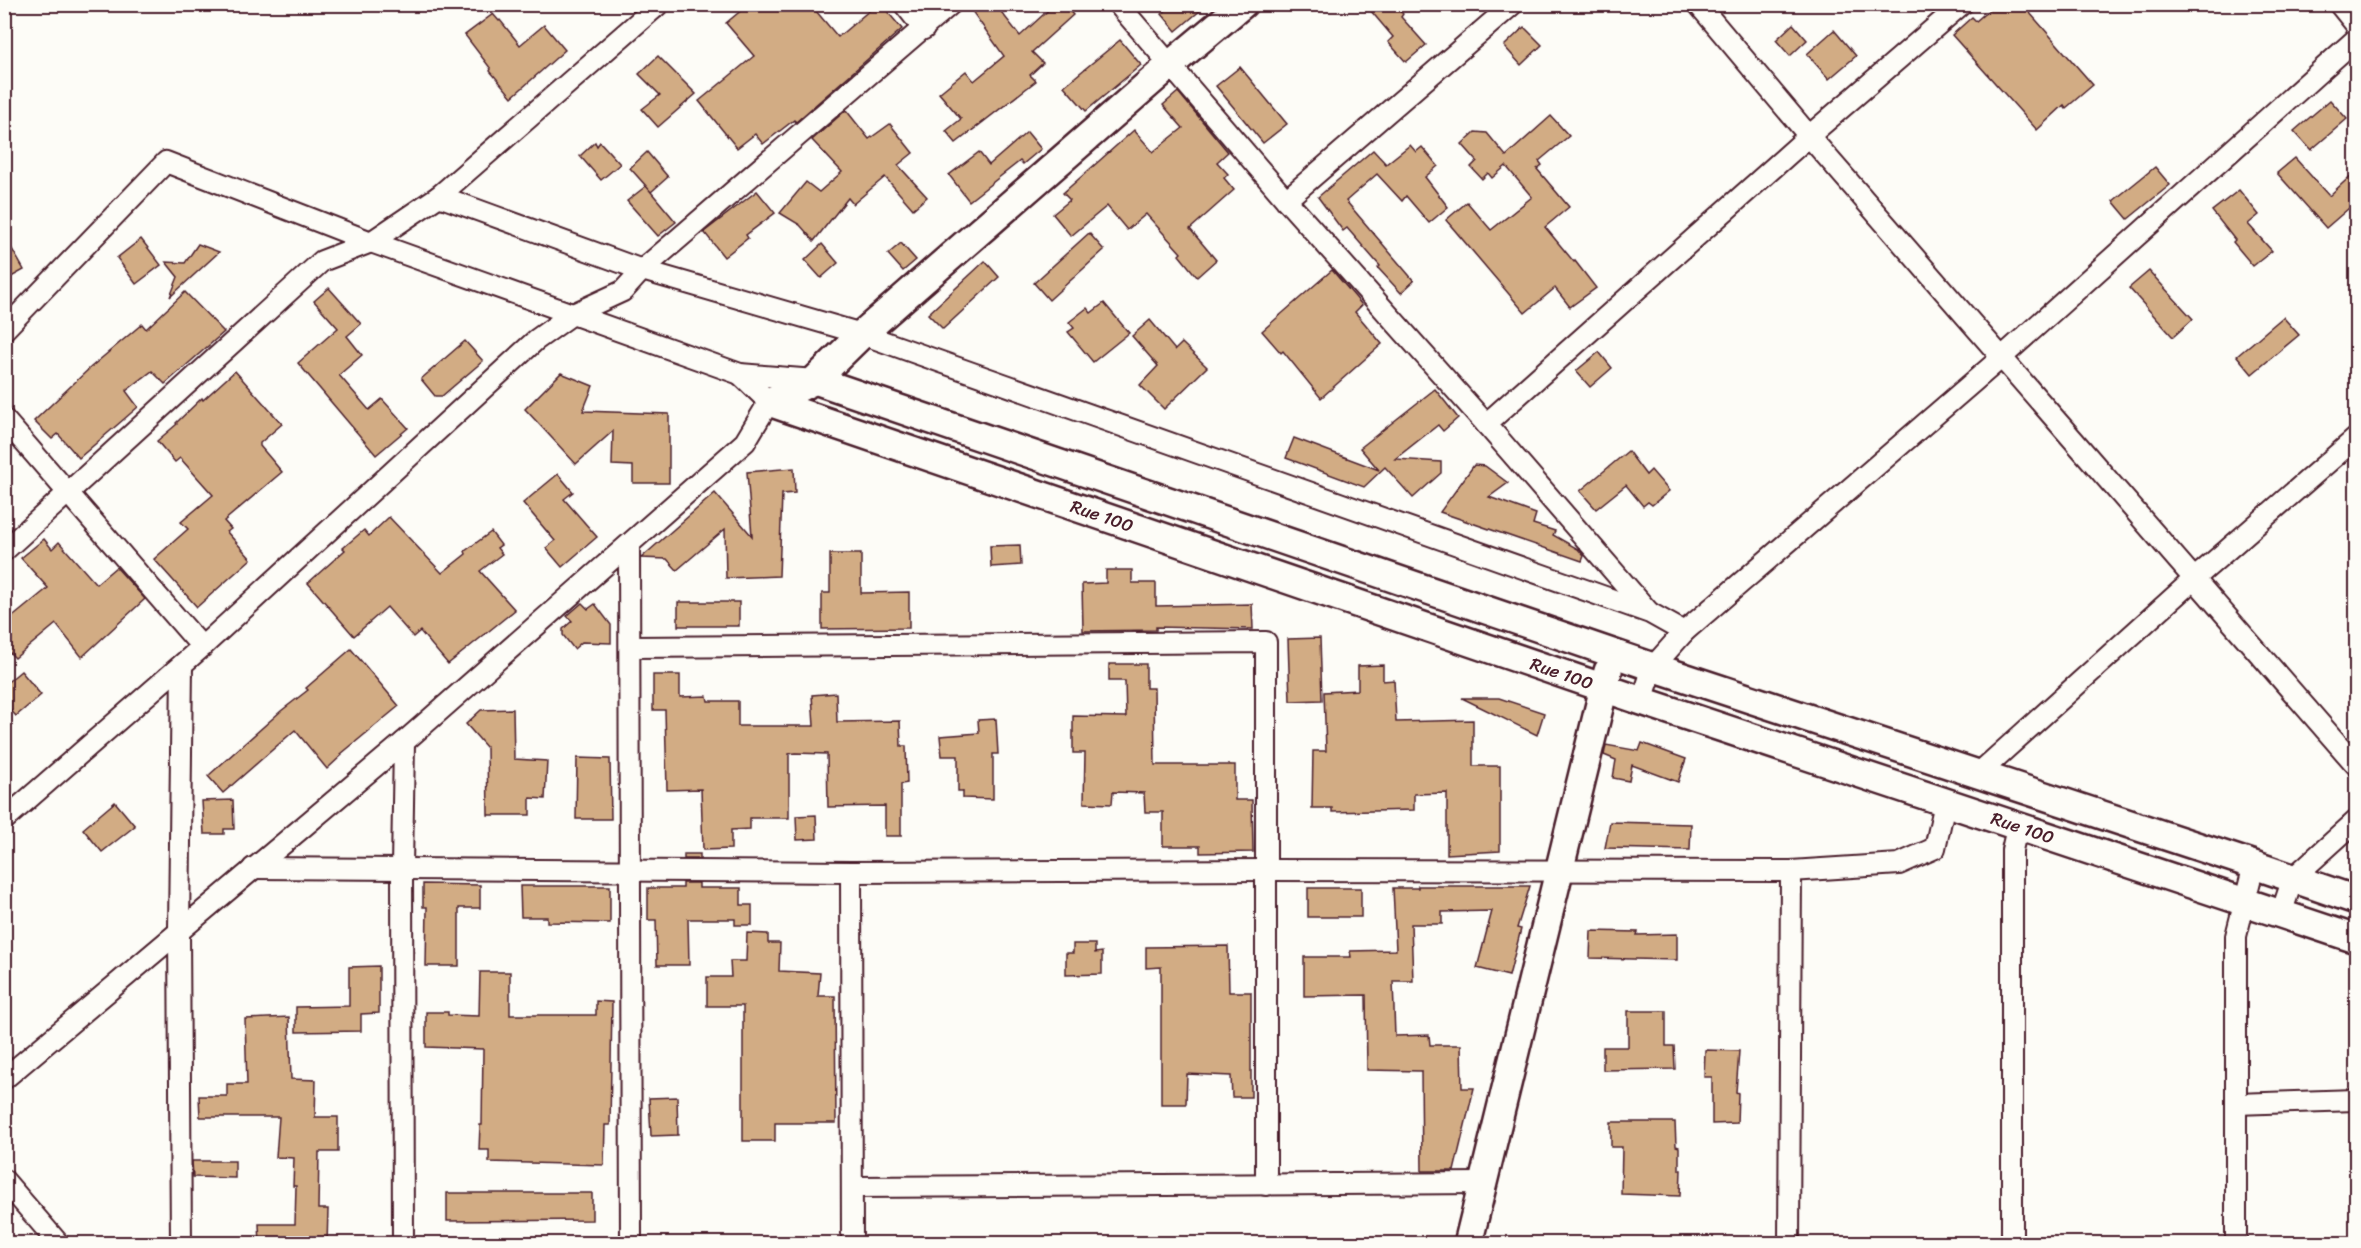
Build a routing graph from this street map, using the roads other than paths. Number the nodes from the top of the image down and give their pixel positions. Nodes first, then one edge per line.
1 (659, 4) edge
2 (904, 4) edge
3 (951, 4) edge
4 (1118, 4) edge
5 (1243, 4) edge
6 (1513, 4) edge
7 (1698, 4) edge
8 (1962, 4) edge
9 (2339, 4) edge
10 (2356, 25) edge
11 (924, 28) junction
12 (2356, 39) edge
13 (1170, 65) junction
14 (1809, 136) junction
15 (439, 196) junction
16 (1286, 200) junction
17 (371, 242) junction
18 (642, 270) junction
19 (572, 315) junction
20 (4, 330) edge
21 (862, 334) junction
22 (2001, 358) junction
23 (740, 375) junction
24 (815, 380) junction
25 (769, 402) junction
26 (4, 419) edge
27 (1486, 424) junction
28 (2356, 438) edge
29 (69, 494) junction
30 (629, 545) junction
31 (4, 551) edge
32 (2194, 579) junction
33 (1650, 613) junction
34 (1684, 632) junction
35 (630, 647) junction
36 (202, 648) junction
37 (1613, 652) junction
38 (182, 665) junction
39 (1653, 667) junction
40 (1604, 687) junction
41 (1642, 701) junction
42 (404, 742) junction
43 (2356, 765) edge
44 (1979, 774) junction
45 (1945, 803) junction
46 (4, 820) edge
47 (2356, 821) edge
48 (2017, 828) junction
49 (2254, 865) junction
50 (253, 868) junction
51 (402, 868) junction
52 (630, 870) junction
53 (1267, 870) junction
54 (1559, 870) junction
55 (1791, 871) junction
56 (851, 872) junction
57 (2293, 878) junction
58 (2356, 900) edge
59 (2244, 901) junction
60 (2281, 914) junction
61 (179, 930) junction
62 (2356, 939) edge
63 (4, 1079) edge
64 (2356, 1100) edge
65 (2236, 1104) junction
66 (4, 1180) edge
67 (1484, 1184) junction
68 (1266, 1185) junction
69 (852, 1187) junction
70 (59, 1244) edge
71 (181, 1244) edge
72 (403, 1244) edge
73 (631, 1244) edge
74 (852, 1244) edge
75 (1468, 1244) edge
76 (1789, 1244) edge
77 (2012, 1244) edge
78 (2236, 1244) edge

1 - 15 street
2 - 11 street
3 - 11 street
4 - 13 street
5 - 13 street
6 - 16 street
7 - 14 street
8 - 14 street
9 - 10 street
11 - 18 street
12 - 22 street
13 - 16 street
13 - 21 street
14 - 22 street
14 - 27 street
15 - 17 street
15 - 18 street
16 - 27 street
17 - 19 street
17 - 20 street
17 - 29 street
18 - 19 street
18 - 21 street
19 - 23 street
19 - 36 street
21 - 24 street
21 - 33 street
22 - 32 street
22 - 34 street
23 - 24 street
23 - 25 street
24 - 25 street
24 - 37 street
25 - 30 street
25 - 40 street, Rue 100
26 - 29 street
27 - 33 street
28 - 32 street
29 - 31 street
29 - 36 street
30 - 35 street
30 - 42 street
32 - 43 street
32 - 44 street
33 - 34 street
34 - 39 street
35 - 52 street
35 - 53 street
36 - 38 street
37 - 39 street
37 - 40 street
38 - 46 street
38 - 61 street
39 - 41 street
39 - 44 street
40 - 41 street, Rue 100
40 - 54 street
41 - 45 street, Rue 100
42 - 50 street
42 - 51 street
44 - 49 street
45 - 48 street, Rue 100
45 - 55 street
47 - 57 street
48 - 59 street, Rue 100
48 - 77 street
49 - 57 street
49 - 59 street
50 - 51 street
50 - 61 street
51 - 52 street
51 - 72 street
52 - 56 street
52 - 73 street
53 - 54 street
53 - 56 street
53 - 68 street
54 - 55 street
54 - 67 street
55 - 76 street
56 - 69 street
57 - 58 street
57 - 60 street
59 - 60 street, Rue 100
59 - 65 street
60 - 62 street, Rue 100
61 - 63 street
61 - 71 street
64 - 65 street
65 - 78 street
66 - 70 street
67 - 68 street
67 - 75 street
68 - 69 street
69 - 74 street

